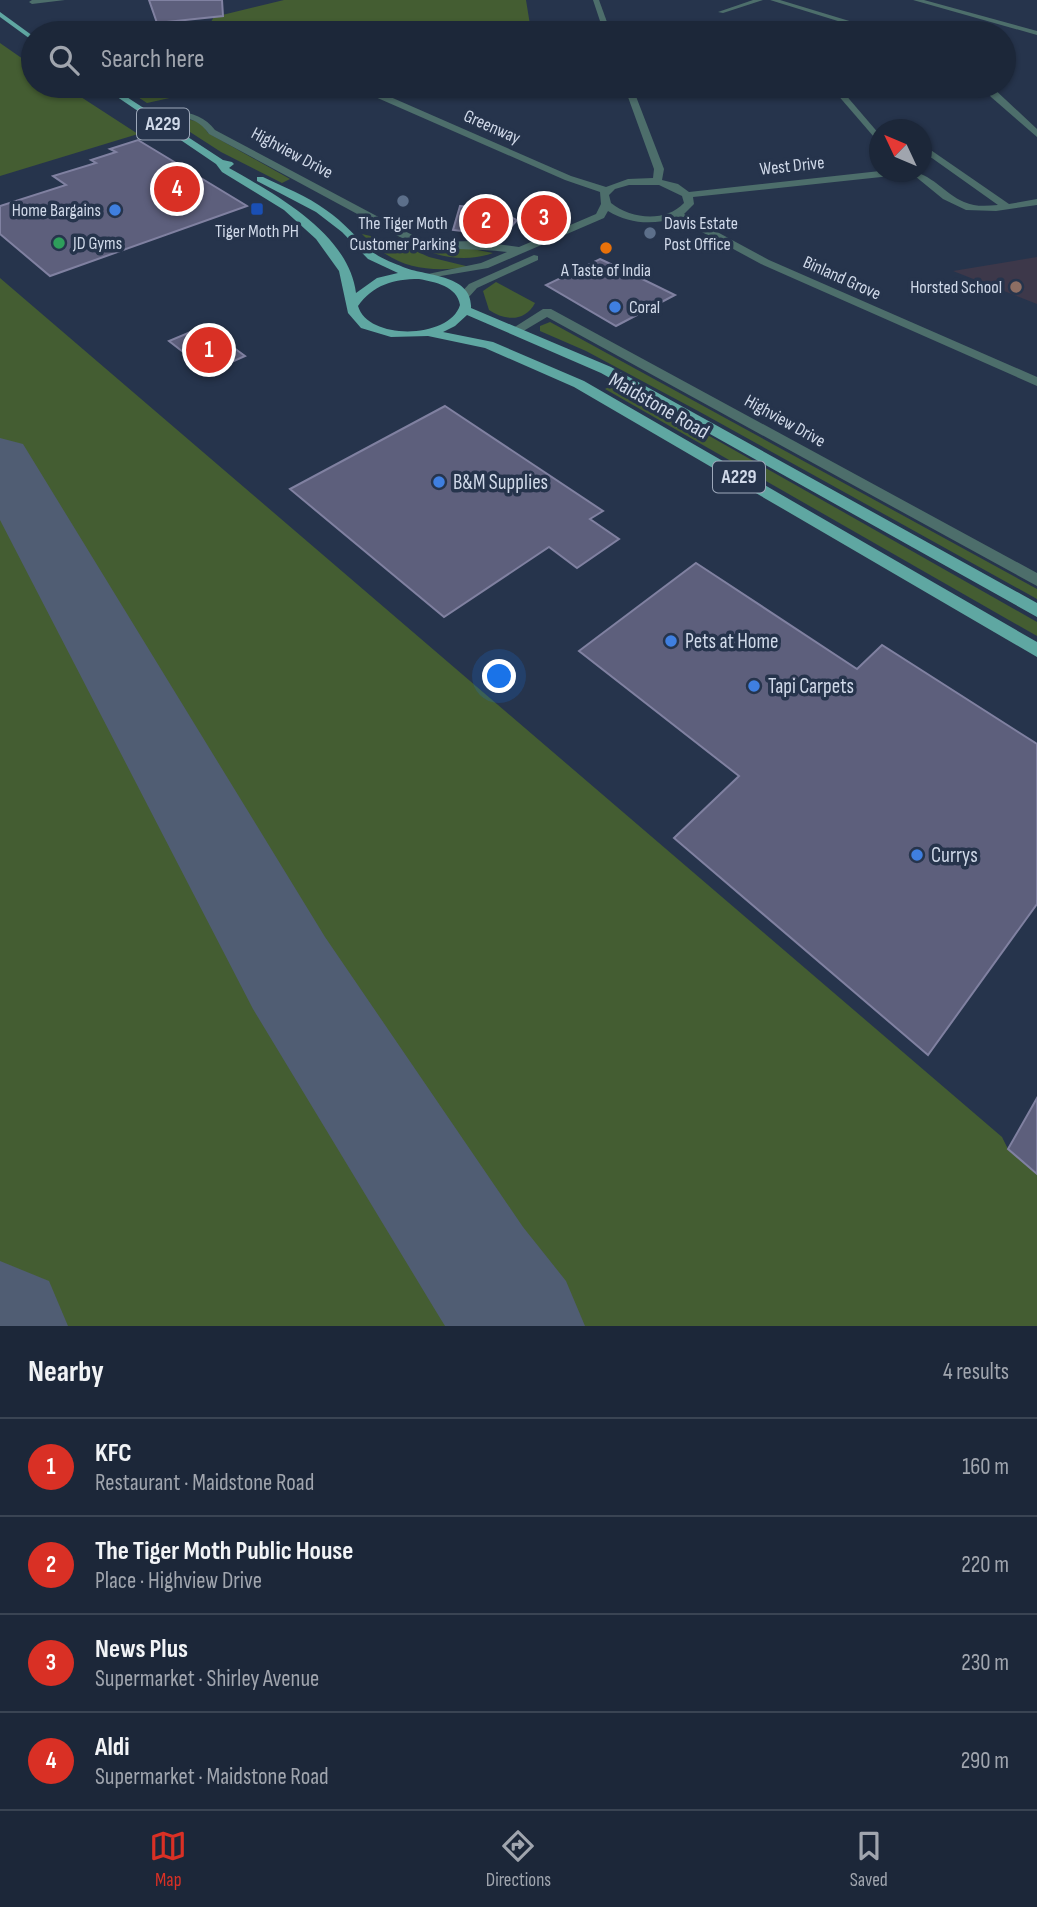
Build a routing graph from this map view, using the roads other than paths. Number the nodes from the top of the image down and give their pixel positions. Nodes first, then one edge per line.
1 (62, 0) edge
2 (596, 0) edge
3 (760, 0) edge
4 (773, 0) edge
5 (916, 0) edge
6 (32, 2) dead end
7 (721, 12) dead end
8 (0, 14) edge
9 (604, 21) edge
10 (845, 21) edge
11 (993, 21) edge
12 (1016, 27) edge
13 (21, 30) edge
14 (1037, 33) edge
15 (123, 98) edge
16 (385, 98) edge
17 (632, 98) edge
18 (844, 98) edge
19 (996, 98) edge
20 (155, 119) junction
21 (869, 128) edge
22 (1037, 134) edge
23 (932, 154) edge
24 (220, 162) junction
25 (869, 175) edge
26 (657, 182) junction
27 (927, 182) edge
28 (607, 191) junction
29 (687, 195) junction
30 (1037, 202) edge
31 (606, 204) junction
32 (1007, 207) junction
33 (626, 215) junction
34 (676, 215) junction
35 (493, 247) junction
36 (523, 251) junction
37 (508, 257) junction
38 (413, 275) junction
39 (427, 277) junction
40 (464, 302) junction
41 (353, 304) junction
42 (516, 330) junction
43 (428, 332) junction
44 (1037, 382) edge
45 (1037, 580) edge
46 (1037, 611) edge
47 (1037, 650) edge

1 - 6 street
2 - 9 street
3 - 7 street
4 - 10 street
5 - 11 street
8 - 13 main road
12 - 14 street
15 - 20 main road, A229
16 - 28 street, Greenway
17 - 26 street
18 - 21 street
19 - 22 street
20 - 24 main road, A229
20 - 35 street, Highview Drive
23 - 32 street
24 - 38 main road, A229
24 - 41 main road, A229
25 - 29 street, West Drive
26 - 28 street
26 - 29 street
27 - 32 street
28 - 31 street
29 - 34 street
30 - 32 street
31 - 33 street
31 - 36 street
33 - 34 street
33 - 40 street
34 - 44 street, Binland Grove
35 - 36 street, Highview Drive
35 - 37 street, Highview Drive
36 - 37 street
37 - 39 street
38 - 39 main road, A229
38 - 41 main road, A229
39 - 40 main road, A229
40 - 42 main road, Maidstone Road / A229
40 - 43 main road, A229
41 - 43 main road, A229
42 - 45 street, Highview Drive
42 - 46 main road, Maidstone Road / A229
43 - 47 main road, Maidstone Road / A229

